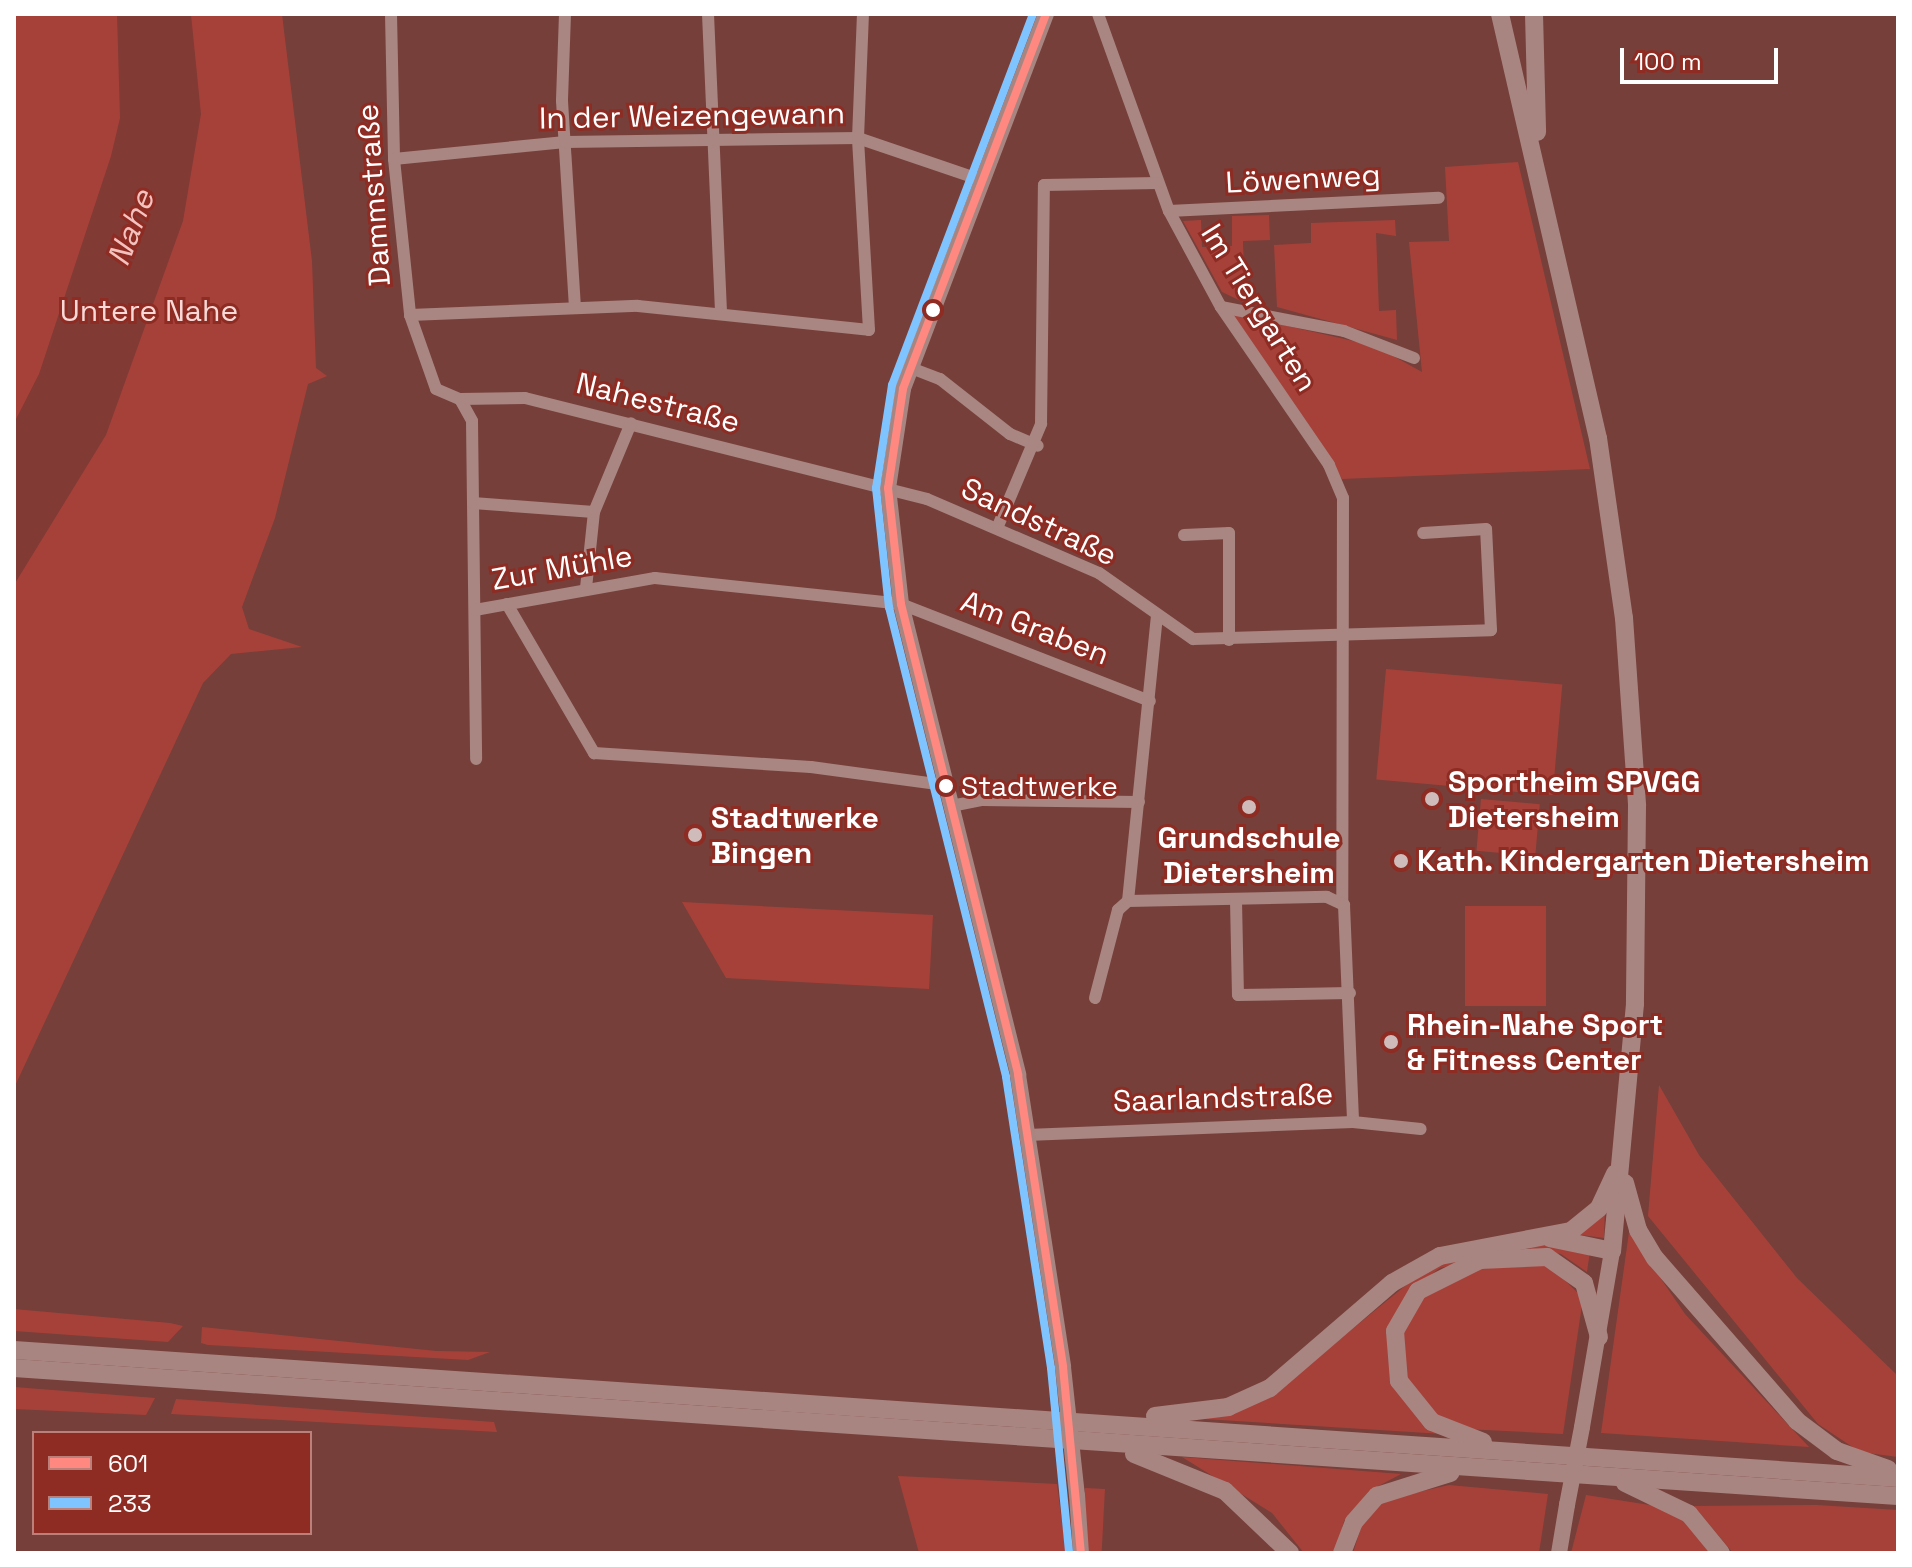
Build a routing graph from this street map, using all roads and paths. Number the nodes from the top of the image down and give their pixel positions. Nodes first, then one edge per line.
1 (391, 14) edge
2 (565, 14) edge
3 (708, 14) edge
4 (863, 14) edge
5 (1046, 14) edge
6 (1098, 14) edge
7 (1487, 14) edge
8 (1500, 14) edge
9 (1534, 14) edge
10 (1527, 125) junction
11 (715, 137) junction
12 (858, 138) junction
13 (565, 142) junction
14 (394, 159) junction
15 (1540, 179) junction
16 (984, 181) junction
17 (1158, 183) junction
18 (1439, 198) dead end
19 (1169, 211) junction
20 (575, 305) junction
21 (1221, 307) junction
22 (721, 312) junction
23 (410, 315) junction
24 (1414, 358) dead end
25 (911, 368) junction
26 (460, 399) junction
27 (631, 423) junction
28 (1038, 446) junction
29 (888, 488) junction
30 (473, 503) junction
31 (594, 512) junction
32 (998, 526) junction
33 (1423, 533) dead end
34 (1184, 535) dead end
35 (586, 588) junction
36 (507, 604) junction
37 (901, 604) junction
38 (475, 610) junction
39 (1157, 617) junction
40 (1344, 632) junction
41 (1229, 640) junction
42 (1150, 701) junction
43 (476, 759) dead end
44 (945, 785) junction
45 (1139, 802) junction
46 (951, 806) junction
47 (1128, 901) junction
48 (1236, 901) junction
49 (1342, 902) junction
50 (1350, 993) junction
51 (1095, 998) dead end
52 (1353, 1122) junction
53 (1421, 1129) dead end
54 (1027, 1135) junction
55 (1625, 1140) junction
56 (1622, 1167) junction
57 (1550, 1238) junction
58 (1612, 1251) junction
59 (1599, 1337) junction
60 (14, 1350) edge
61 (14, 1368) edge
62 (1054, 1420) junction
63 (1080, 1442) junction
64 (1513, 1451) junction
65 (1468, 1468) junction
66 (1898, 1475) edge
67 (1608, 1476) junction
68 (1898, 1496) edge
69 (1081, 1553) edge
70 (1290, 1553) edge
71 (1342, 1553) edge
72 (1559, 1553) edge
73 (1721, 1553) edge

1 - 14 street, Dammstraße
2 - 13 street
3 - 11 street
4 - 12 street
5 - 16 main road
6 - 17 street, Im Tiergarten
7 - 10 highway
8 - 10 highway
9 - 15 highway
10 - 15 highway
11 - 12 street, In der Weizengewann
11 - 13 street, In der Weizengewann
11 - 22 street
12 - 16 street, In der Weizengewann
12 - 22 street
13 - 14 street, In der Weizengewann
13 - 20 street
14 - 23 street, Dammstraße
15 - 55 highway
16 - 25 main road
17 - 19 street, Im Tiergarten
17 - 28 street
18 - 19 street, Löwenweg
19 - 21 street, Im Tiergarten
20 - 22 street
20 - 23 street
21 - 24 street
21 - 40 street, Im Tiergarten
23 - 26 street, Dammstraße
25 - 28 street
25 - 29 main road
26 - 27 street, Nahestraße
26 - 30 street
27 - 29 street, Nahestraße
27 - 31 street
28 - 32 street
29 - 32 street, Sandstraße
29 - 37 main road
30 - 31 street
30 - 38 street
31 - 35 street
32 - 39 street, Sandstraße
33 - 40 street, Sandstraße
34 - 41 street
35 - 36 street, Zur Mühle
35 - 37 street, Zur Mühle
36 - 38 street, Zur Mühle
36 - 44 street
37 - 42 street, Am Graben
37 - 44 main road
38 - 43 street, Zur Mühle
39 - 41 street, Sandstraße
39 - 42 street
40 - 41 street, Sandstraße
40 - 49 street
42 - 45 street
44 - 46 main road
45 - 46 street
45 - 47 street
46 - 54 main road
47 - 48 street
47 - 51 street
48 - 49 street
48 - 50 street
49 - 50 street
50 - 52 street
52 - 53 street, Saarlandstraße
52 - 54 street, Saarlandstraße
54 - 69 main road, bridge
55 - 56 highway
55 - 57 highway
56 - 58 highway
56 - 66 highway
57 - 58 highway
57 - 62 highway
58 - 59 main road
59 - 64 highway
59 - 72 main road, bridge
60 - 62 highway
61 - 63 highway
62 - 64 highway
63 - 65 highway
63 - 70 highway
64 - 66 highway
65 - 67 highway
65 - 71 highway
67 - 68 highway
67 - 73 highway

